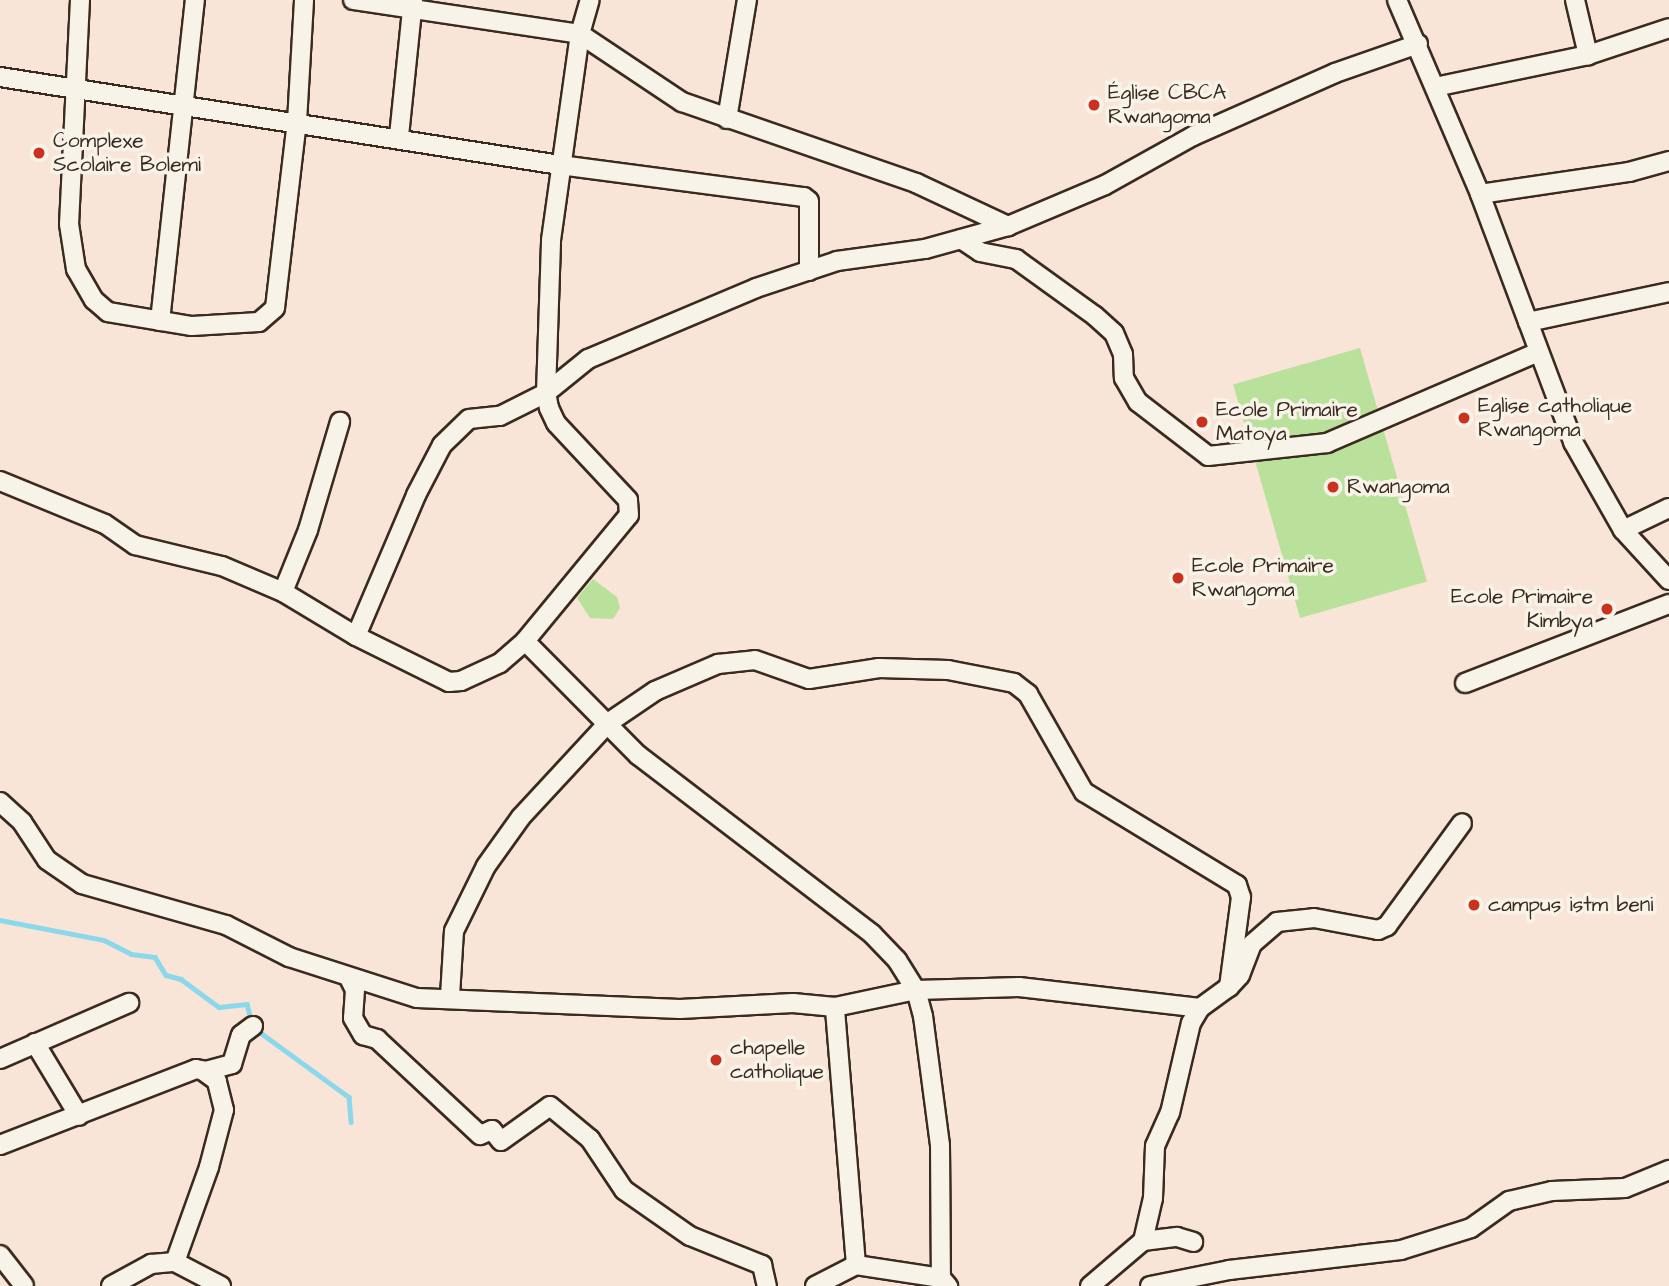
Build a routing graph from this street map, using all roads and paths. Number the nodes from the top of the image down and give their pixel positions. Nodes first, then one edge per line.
1 (80, 0) edge
2 (195, 0) edge
3 (304, 0) edge
4 (353, 0) edge
5 (590, 0) edge
6 (747, 0) edge
7 (1397, 0) edge
8 (1575, 0) edge
9 (413, 4) edge
10 (1669, 28) edge
11 (580, 34) junction
12 (1418, 44) junction
13 (1588, 55) junction
14 (0, 77) edge
15 (1435, 87) junction
16 (79, 91) junction
17 (186, 107) junction
18 (727, 119) junction
19 (297, 122) junction
20 (399, 136) junction
21 (1669, 161) edge
22 (560, 165) junction
23 (1480, 194) junction
24 (1008, 226) junction
25 (961, 239) junction
26 (809, 271) junction
27 (1669, 292) edge
28 (160, 321) junction
29 (1528, 322) junction
30 (1538, 352) junction
31 (546, 393) junction
32 (340, 422) dead end
33 (0, 481) edge
34 (1669, 508) edge
35 (1623, 530) junction
36 (1669, 580) edge
37 (283, 592) junction
38 (1669, 604) edge
39 (356, 636) junction
40 (525, 641) junction
41 (1465, 683) dead end
42 (608, 723) junction
43 (0, 802) edge
44 (1462, 823) dead end
45 (349, 978) junction
46 (1229, 987) junction
47 (916, 990) junction
48 (450, 996) junction
49 (130, 1003) dead end
50 (835, 1007) junction
51 (1200, 1008) junction
52 (253, 1026) dead end
53 (35, 1043) junction
54 (0, 1059) edge
55 (203, 1071) junction
56 (79, 1116) junction
57 (0, 1145) edge
58 (1669, 1170) edge
59 (1143, 1241) junction
60 (1193, 1242) dead end
61 (0, 1255) edge
62 (175, 1262) junction
63 (856, 1265) junction
64 (944, 1282) edge
65 (24, 1286) edge
66 (111, 1286) edge
67 (221, 1286) edge
68 (767, 1286) edge
69 (815, 1286) edge
70 (1090, 1286) edge
71 (1150, 1286) edge

1 - 16 street
2 - 17 street
3 - 19 street
4 - 9 street
5 - 11 street
6 - 18 street
7 - 12 street
8 - 13 street
9 - 11 street
9 - 20 street
10 - 13 street
11 - 18 street
11 - 22 street
12 - 15 street
12 - 24 street
13 - 15 street
14 - 16 street
15 - 23 street
16 - 17 street
16 - 28 street
17 - 19 street
17 - 28 street
18 - 24 street
19 - 20 street
19 - 28 street
20 - 22 street
21 - 23 street
22 - 26 street
22 - 31 street
23 - 29 street
24 - 25 street
25 - 26 street
25 - 30 street
26 - 31 street
27 - 29 street
29 - 30 street
30 - 35 street
31 - 39 street
31 - 40 street
32 - 37 street
33 - 37 street
34 - 35 street
35 - 36 street
37 - 39 street
38 - 41 street
39 - 40 street
40 - 42 street
42 - 46 street
42 - 47 street
42 - 48 street
43 - 45 street
44 - 46 street
45 - 48 street
45 - 68 street
46 - 51 street
47 - 50 street
47 - 51 street
47 - 64 street
48 - 50 street
49 - 53 street
50 - 63 street
51 - 59 street
52 - 55 street
53 - 54 street
53 - 56 street
55 - 56 street
55 - 62 street
56 - 57 street
58 - 71 street
59 - 60 street
59 - 70 street
61 - 65 street
62 - 66 street
62 - 67 street
63 - 64 street
63 - 69 street

